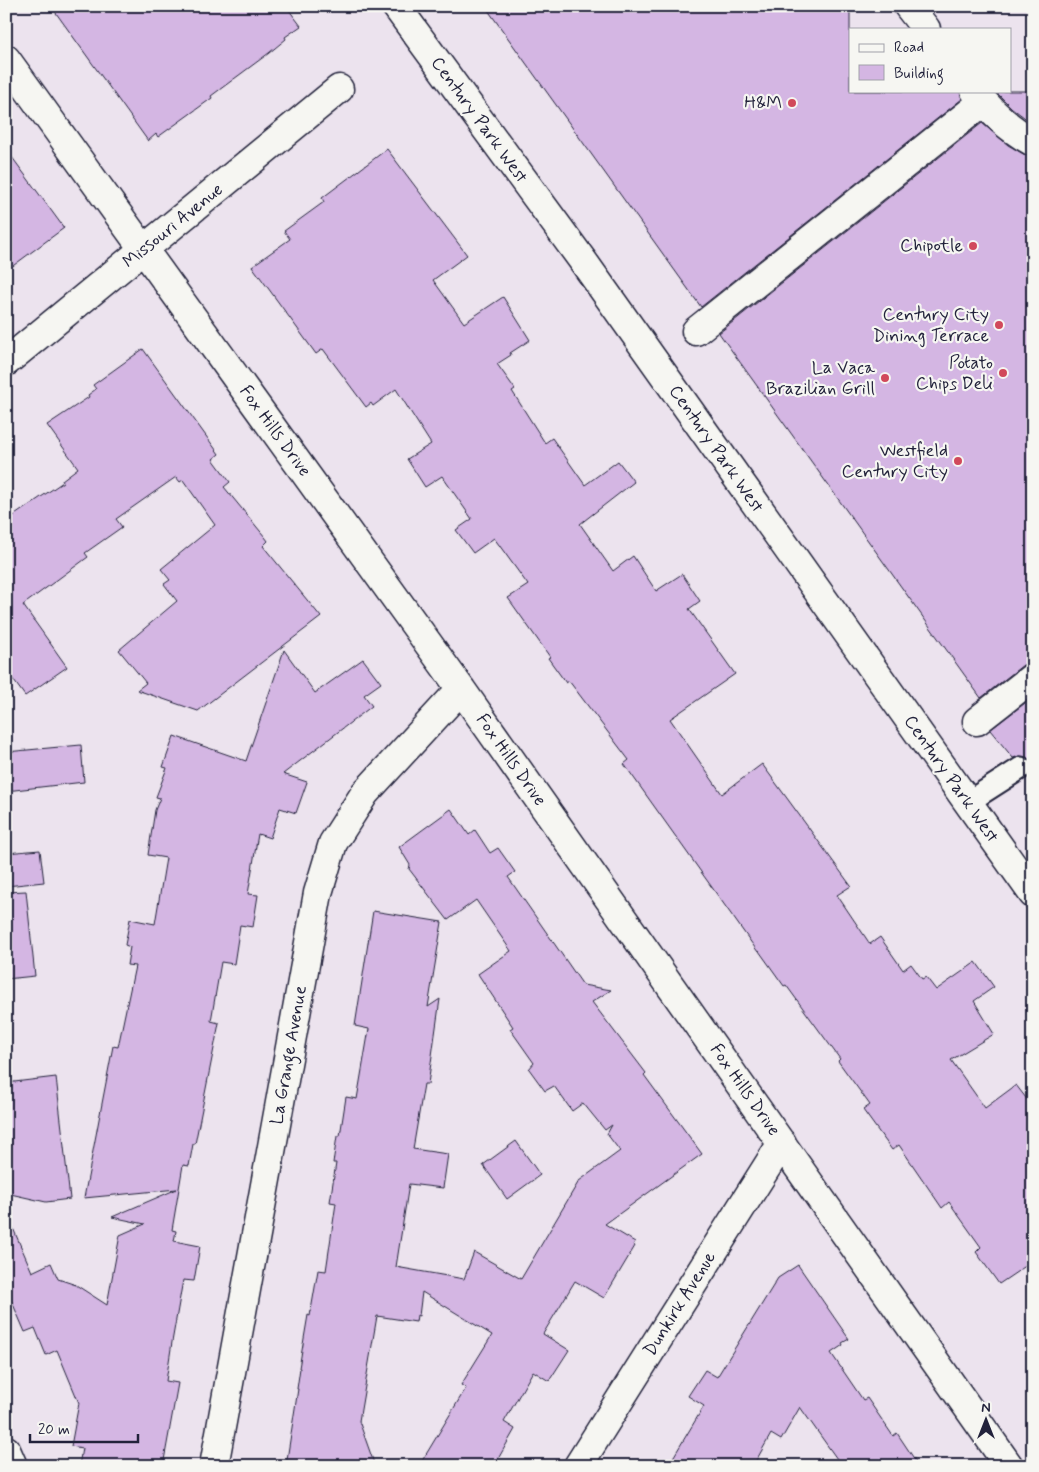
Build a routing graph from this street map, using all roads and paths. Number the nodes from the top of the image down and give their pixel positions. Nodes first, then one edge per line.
1 (396, 6) edge
2 (908, 6) edge
3 (925, 28) edge
4 (6, 59) edge
5 (339, 89) dead end
6 (979, 97) edge
7 (1033, 142) edge
8 (144, 250) junction
9 (696, 331) dead end
10 (6, 362) edge
11 (1033, 677) edge
12 (461, 689) junction
13 (977, 721) dead end
14 (1021, 768) dead end
15 (968, 802) junction
16 (1033, 894) edge
17 (782, 1143) junction
18 (6, 1450) edge
19 (13, 1466) edge
20 (214, 1466) edge
21 (578, 1466) edge
22 (1009, 1466) edge

1 - 15 street, Century Park West
2 - 3 street
4 - 8 street, Fox Hills Drive
5 - 8 street, Missouri Avenue
6 - 7 street
6 - 9 street
8 - 10 street, Missouri Avenue
8 - 12 street, Fox Hills Drive
11 - 13 street
12 - 17 street, Fox Hills Drive
12 - 20 street, La Grange Avenue
14 - 15 lane
15 - 16 street, Century Park West
17 - 21 street, Dunkirk Avenue
17 - 22 street, Fox Hills Drive
18 - 19 street

